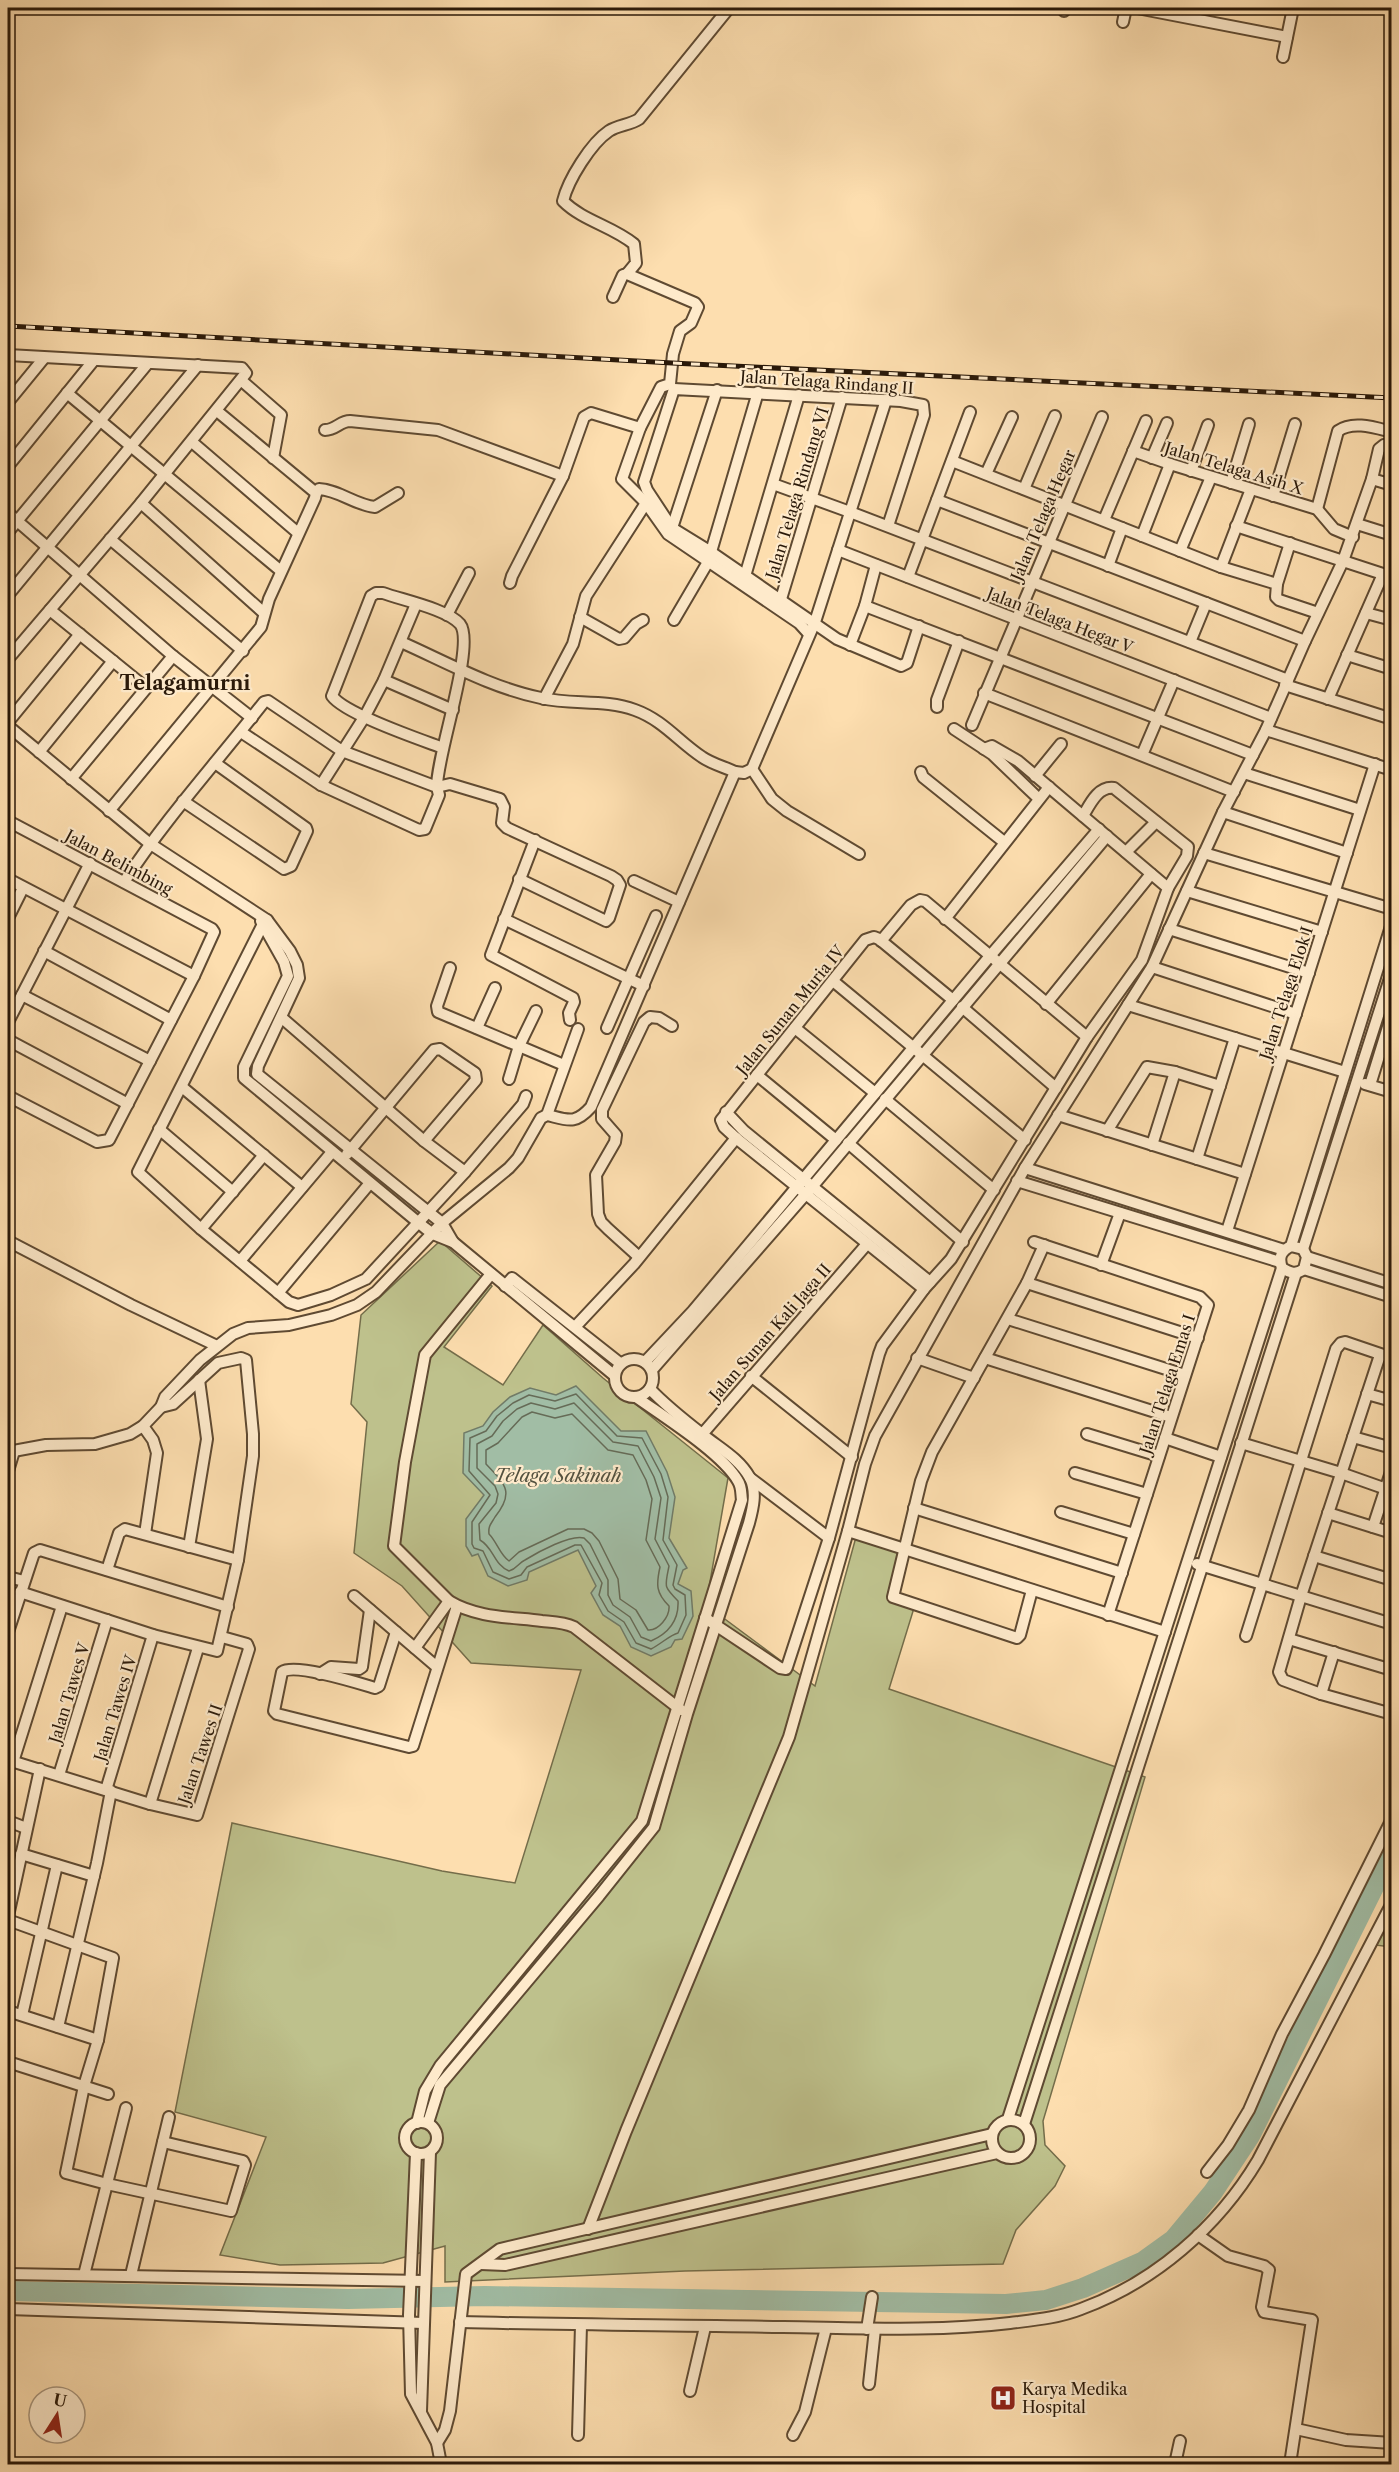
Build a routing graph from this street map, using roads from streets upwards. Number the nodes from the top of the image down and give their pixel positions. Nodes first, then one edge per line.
1 (729, 8) edge
2 (1126, 8) edge
3 (1137, 8) edge
4 (1293, 8) edge
5 (1123, 22) dead end
6 (1287, 37) junction
7 (1282, 57) dead end
8 (627, 274) junction
9 (613, 297) dead end
10 (8, 355) edge
11 (44, 358) junction
12 (94, 360) junction
13 (148, 363) junction
14 (198, 365) junction
15 (242, 381) junction
16 (717, 390) junction
17 (758, 392) junction
18 (67, 393) junction
19 (799, 395) junction
20 (842, 397) junction
21 (886, 400) junction
22 (8, 402) edge
23 (217, 411) junction
24 (970, 412) dead end
25 (1056, 416) dead end
26 (1012, 417) dead end
27 (1102, 417) dead end
28 (100, 420) junction
29 (1146, 421) dead end
30 (1167, 423) dead end
31 (1249, 424) dead end
32 (1295, 424) dead end
33 (1208, 425) dead end
34 (640, 428) junction
35 (325, 430) dead end
36 (1392, 432) edge
37 (192, 442) junction
38 (1392, 444) edge
39 (132, 446) junction
40 (1133, 451) junction
41 (273, 458) junction
42 (1152, 458) junction
43 (952, 461) junction
44 (1170, 464) junction
45 (8, 466) edge
46 (1191, 471) junction
47 (165, 473) junction
48 (986, 474) junction
49 (563, 476) junction
50 (1211, 477) junction
51 (1372, 479) junction
52 (1231, 483) junction
53 (772, 484) junction
54 (1392, 485) edge
55 (1024, 489) junction
56 (1251, 489) junction
57 (316, 493) junction
58 (399, 493) dead end
59 (1273, 496) junction
60 (812, 498) junction
61 (937, 500) junction
62 (646, 502) junction
63 (141, 503) junction
64 (1065, 504) junction
65 (1317, 509) junction
66 (850, 512) junction
67 (8, 513) edge
68 (1104, 520) junction
69 (17, 521) junction
70 (1357, 524) junction
71 (888, 526) junction
72 (1236, 526) junction
73 (672, 528) junction
74 (1122, 528) junction
75 (8, 532) edge
76 (298, 533) junction
77 (1392, 535) edge
78 (1142, 536) junction
79 (1353, 537) junction
80 (110, 539) junction
81 (922, 539) junction
82 (1048, 543) junction
83 (1290, 543) junction
84 (47, 548) junction
85 (838, 550) junction
86 (1180, 551) junction
87 (709, 557) junction
88 (1343, 561) junction
89 (876, 565) junction
90 (1108, 566) junction
91 (1221, 567) junction
92 (281, 571) junction
93 (469, 573) dead end
94 (80, 575) junction
95 (745, 576) junction
96 (1387, 576) edge
97 (908, 577) junction
98 (1030, 581) junction
99 (510, 583) dead end
100 (1277, 584) junction
101 (8, 595) edge
102 (781, 598) junction
103 (1206, 603) junction
104 (416, 604) junction
105 (865, 606) junction
106 (50, 610) junction
107 (264, 613) junction
108 (1366, 613) junction
109 (1318, 614) junction
110 (447, 615) junction
111 (580, 617) junction
112 (1016, 619) junction
113 (643, 620) dead end
114 (674, 620) dead end
115 (1392, 620) edge
116 (815, 622) junction
117 (919, 626) junction
118 (80, 634) junction
119 (809, 634) junction
120 (959, 641) junction
121 (1305, 641) junction
122 (401, 642) junction
123 (1190, 642) junction
124 (850, 645) junction
125 (243, 651) junction
126 (1347, 655) junction
127 (173, 656) junction
128 (1000, 656) junction
129 (8, 659) edge
130 (113, 661) junction
131 (460, 669) junction
132 (1392, 669) edge
133 (384, 680) junction
134 (1174, 680) junction
135 (1287, 682) junction
136 (145, 687) junction
137 (213, 688) junction
138 (984, 693) junction
139 (544, 699) junction
140 (1328, 699) junction
141 (937, 707) dead end
142 (453, 710) junction
143 (365, 716) junction
144 (252, 718) junction
145 (1158, 718) junction
146 (1271, 718) junction
147 (1392, 720) edge
148 (8, 724) edge
149 (972, 725) dead end
150 (954, 729) dead end
151 (1266, 730) junction
152 (242, 732) junction
153 (1062, 744) dead end
154 (443, 748) junction
155 (984, 749) junction
156 (342, 751) junction
157 (39, 752) junction
158 (1142, 755) junction
159 (1253, 755) junction
160 (215, 763) junction
161 (1375, 764) junction
162 (752, 769) junction
163 (1392, 770) edge
164 (735, 772) junction
165 (921, 772) dead end
166 (1244, 773) junction
167 (1035, 776) junction
168 (71, 778) junction
169 (321, 785) junction
170 (1049, 786) junction
171 (437, 787) junction
172 (1234, 792) junction
173 (1038, 798) junction
174 (183, 801) junction
175 (1360, 810) junction
176 (109, 811) junction
177 (1223, 812) junction
178 (1083, 816) junction
179 (8, 820) edge
180 (1156, 822) junction
181 (1103, 832) junction
182 (535, 840) junction
183 (1004, 842) junction
184 (149, 843) junction
185 (1126, 852) junction
186 (1204, 853) junction
187 (1347, 853) junction
188 (859, 854) dead end
189 (90, 863) junction
190 (1151, 873) junction
191 (8, 879) edge
192 (519, 879) junction
193 (634, 881) dead end
194 (124, 882) junction
195 (23, 888) junction
196 (1168, 888) junction
197 (1187, 891) junction
198 (1334, 892) junction
199 (679, 903) junction
200 (66, 909) junction
201 (1392, 909) edge
202 (656, 916) dead end
203 (8, 918) edge
204 (504, 919) junction
205 (945, 919) junction
206 (263, 921) junction
207 (1392, 922) edge
208 (1169, 929) junction
209 (1322, 932) junction
210 (881, 941) junction
211 (44, 951) junction
212 (990, 956) junction
213 (289, 960) junction
214 (998, 964) junction
215 (1152, 967) junction
216 (450, 968) dead end
217 (1392, 972) edge
218 (1309, 973) junction
219 (194, 976) junction
220 (628, 978) junction
221 (832, 981) junction
222 (644, 986) junction
223 (495, 988) dead end
224 (22, 995) junction
225 (958, 1003) junction
226 (1046, 1004) junction
227 (1128, 1005) junction
228 (536, 1011) dead end
229 (1296, 1014) junction
230 (1392, 1014) edge
231 (282, 1018) junction
232 (171, 1020) junction
233 (570, 1020) dead end
234 (8, 1022) edge
235 (672, 1026) dead end
236 (477, 1028) junction
237 (607, 1028) dead end
238 (795, 1028) junction
239 (578, 1029) dead end
240 (1087, 1037) junction
241 (1235, 1038) junction
242 (8, 1040) edge
243 (519, 1046) junction
244 (918, 1051) junction
245 (1283, 1053) junction
246 (150, 1061) junction
247 (564, 1065) junction
248 (1175, 1072) junction
249 (1345, 1072) junction
250 (757, 1075) junction
251 (509, 1079) dead end
252 (1356, 1081) junction
253 (1370, 1085) junction
254 (1220, 1086) junction
255 (182, 1087) junction
256 (1056, 1088) junction
257 (1392, 1092) edge
258 (8, 1096) edge
259 (526, 1096) dead end
260 (880, 1096) junction
261 (128, 1104) junction
262 (386, 1108) junction
263 (726, 1112) junction
264 (547, 1115) junction
265 (1058, 1115) junction
266 (159, 1129) junction
267 (1107, 1131) junction
268 (736, 1138) junction
269 (836, 1140) junction
270 (1025, 1140) junction
271 (424, 1141) junction
272 (848, 1143) junction
273 (1152, 1145) junction
274 (350, 1150) junction
275 (332, 1152) junction
276 (264, 1155) junction
277 (1197, 1159) junction
278 (342, 1160) junction
279 (1025, 1168) junction
280 (465, 1172) junction
281 (1245, 1174) junction
282 (1017, 1181) junction
283 (370, 1183) junction
284 (302, 1187) junction
285 (804, 1187) junction
286 (994, 1190) junction
287 (233, 1192) junction
288 (428, 1212) junction
289 (1120, 1212) junction
290 (418, 1222) junction
291 (442, 1223) junction
292 (201, 1229) junction
293 (1227, 1231) junction
294 (433, 1234) junction
295 (8, 1242) edge
296 (453, 1242) junction
297 (963, 1242) junction
298 (867, 1244) junction
299 (1288, 1248) junction
300 (1305, 1253) junction
301 (639, 1257) junction
302 (240, 1261) junction
303 (1101, 1265) junction
304 (1281, 1265) junction
305 (1300, 1271) junction
306 (491, 1274) junction
307 (1027, 1283) junction
308 (1392, 1284) edge
309 (927, 1285) junction
310 (505, 1286) junction
311 (278, 1293) junction
312 (1392, 1297) edge
313 (1008, 1319) junction
314 (575, 1328) junction
315 (1198, 1338) junction
316 (217, 1346) junction
317 (1380, 1355) junction
318 (917, 1358) junction
319 (985, 1358) junction
320 (1392, 1358) edge
321 (621, 1364) junction
322 (648, 1366) junction
323 (615, 1376) junction
324 (751, 1376) junction
325 (1185, 1376) junction
326 (974, 1378) junction
327 (199, 1380) junction
328 (650, 1389) junction
329 (1367, 1394) junction
330 (636, 1397) junction
331 (1392, 1401) edge
332 (161, 1407) junction
333 (1171, 1418) junction
334 (143, 1426) junction
335 (1087, 1434) dead end
336 (1353, 1437) junction
337 (699, 1438) junction
338 (1165, 1438) junction
339 (1241, 1443) junction
340 (1392, 1448) edge
341 (11, 1452) edge
342 (1159, 1456) junction
343 (1221, 1457) junction
344 (852, 1458) junction
345 (1300, 1460) junction
346 (1392, 1469) edge
347 (8, 1471) edge
348 (1074, 1473) dead end
349 (1341, 1473) junction
350 (750, 1478) junction
351 (739, 1482) junction
352 (1388, 1489) edge
353 (1147, 1494) junction
354 (914, 1508) junction
355 (1061, 1512) dead end
356 (1328, 1513) junction
357 (1373, 1527) junction
358 (848, 1531) junction
359 (1392, 1533) edge
360 (145, 1534) junction
361 (1134, 1534) junction
362 (829, 1538) junction
363 (189, 1547) junction
364 (903, 1549) junction
365 (1314, 1556) junction
366 (238, 1560) junction
367 (1188, 1561) junction
368 (1202, 1566) junction
369 (107, 1570) junction
370 (1122, 1573) junction
371 (8, 1577) edge
372 (1392, 1580) edge
373 (24, 1581) junction
374 (1261, 1584) junction
375 (1032, 1590) junction
376 (20, 1593) junction
377 (354, 1596) dead end
378 (1301, 1596) junction
379 (453, 1604) junction
380 (62, 1606) junction
381 (228, 1607) junction
382 (370, 1610) junction
383 (1108, 1615) junction
384 (705, 1618) junction
385 (107, 1620) junction
386 (1392, 1624) edge
387 (715, 1625) junction
388 (8, 1632) edge
389 (396, 1632) junction
390 (1165, 1632) junction
391 (153, 1635) junction
392 (1246, 1636) dead end
393 (222, 1637) junction
394 (1289, 1639) junction
395 (198, 1648) junction
396 (415, 1648) junction
397 (1334, 1652) junction
398 (437, 1667) junction
399 (1392, 1670) edge
400 (320, 1674) junction
401 (1321, 1694) junction
402 (677, 1707) junction
403 (687, 1714) junction
404 (1392, 1714) edge
405 (10, 1761) edge
406 (40, 1769) junction
407 (60, 1775) junction
408 (108, 1790) junction
409 (150, 1804) junction
410 (1392, 1819) edge
411 (8, 1821) edge
412 (642, 1821) junction
413 (654, 1827) junction
414 (26, 1828) junction
415 (21, 1854) junction
416 (57, 1865) junction
417 (12, 1875) edge
418 (94, 1876) junction
419 (1392, 1903) edge
420 (8, 1916) edge
421 (8, 1920) edge
422 (42, 1933) junction
423 (79, 1945) junction
424 (8, 2011) edge
425 (22, 2015) junction
426 (58, 2027) junction
427 (98, 2040) junction
428 (8, 2062) edge
429 (84, 2086) junction
430 (108, 2094) dead end
431 (126, 2108) dead end
432 (169, 2116) dead end
433 (1008, 2120) junction
434 (422, 2123) junction
435 (1024, 2124) junction
436 (992, 2134) junction
437 (164, 2142) junction
438 (430, 2152) junction
439 (997, 2153) junction
440 (416, 2154) junction
441 (1207, 2172) dead end
442 (107, 2184) junction
443 (152, 2194) junction
444 (588, 2229) junction
445 (1198, 2235) junction
446 (481, 2264) junction
447 (8, 2274) edge
448 (84, 2275) junction
449 (131, 2275) junction
450 (425, 2283) junction
451 (411, 2284) junction
452 (872, 2298) dead end
453 (8, 2309) edge
454 (461, 2317) junction
455 (409, 2319) junction
456 (423, 2319) junction
457 (581, 2325) junction
458 (705, 2326) junction
459 (826, 2328) junction
460 (871, 2329) junction
461 (869, 2384) dead end
462 (690, 2391) dead end
463 (421, 2411) junction
464 (1296, 2429) junction
465 (793, 2434) dead end
466 (578, 2435) dead end
467 (1180, 2441) dead end
468 (436, 2443) junction
469 (1392, 2443) edge
470 (441, 2464) edge
471 (1175, 2464) edge
472 (1290, 2464) edge

1 - 8 street
2 - 5 street
3 - 6 street
4 - 6 street
6 - 7 street
8 - 9 street
8 - 34 street
10 - 11 street
11 - 12 street
11 - 22 street
12 - 13 street
12 - 18 street
13 - 14 street
13 - 28 street
14 - 15 street
14 - 39 street
15 - 23 street
15 - 41 street
16 - 17 street, Jalan Telaga Rindang II
16 - 73 street
16 - 73 street, Jalan Telaga Rindang II
17 - 19 street, Jalan Telaga Rindang II
17 - 87 street
18 - 28 street
18 - 45 street
19 - 20 street, Jalan Telaga Rindang II
19 - 53 street
20 - 21 street, Jalan Telaga Rindang II
20 - 60 street, Jalan Telaga Rindang VI
21 - 66 street
21 - 71 street, Jalan Telaga Rindang II
23 - 37 street
23 - 41 street
24 - 43 street
25 - 55 street
26 - 48 street
27 - 64 street, Jalan Telaga Hegar
28 - 39 street
28 - 69 street
29 - 40 street
30 - 42 street
31 - 52 street
32 - 59 street
33 - 46 street
34 - 49 street
34 - 62 street
35 - 49 street
36 - 65 street
37 - 47 street
37 - 76 street
38 - 51 street
39 - 47 street
39 - 84 street
40 - 42 street, Jalan Telaga Asih X
40 - 68 street
41 - 57 street
42 - 44 street, Jalan Telaga Asih X
43 - 48 street
43 - 61 street
44 - 46 street, Jalan Telaga Asih X
44 - 78 street
46 - 50 street, Jalan Telaga Asih X
47 - 63 street
47 - 92 street
48 - 55 street
49 - 99 street
50 - 52 street, Jalan Telaga Asih X
50 - 86 street
51 - 54 street
51 - 70 street
52 - 56 street, Jalan Telaga Asih X
53 - 60 street
53 - 95 street
55 - 64 street
56 - 59 street, Jalan Telaga Asih X
56 - 72 street
57 - 58 street
57 - 76 street
59 - 65 street, Jalan Telaga Asih X
60 - 66 street
60 - 102 street, Jalan Telaga Rindang VI
61 - 81 street
61 - 82 street
62 - 87 street
62 - 111 street
63 - 80 street
63 - 107 street
64 - 68 street
64 - 82 street, Jalan Telaga Hegar
65 - 79 street, Jalan Telaga Asih X
66 - 71 street
66 - 85 street
67 - 69 street
68 - 74 street
69 - 75 street
69 - 84 street
70 - 77 street
70 - 79 street
71 - 81 street
72 - 83 street
72 - 91 street
73 - 87 street
74 - 78 street
74 - 90 street
76 - 92 street
78 - 86 street
79 - 88 street
80 - 94 street
80 - 125 street
81 - 97 street
81 - 98 street
82 - 90 street
82 - 98 street, Jalan Telaga Hegar
83 - 88 street
83 - 100 street
84 - 94 street
84 - 101 street
85 - 89 street, Jalan Telaga Hegar V
85 - 116 street
86 - 91 street
87 - 95 street
87 - 114 street
87 - 119 street
88 - 96 street
88 - 109 street
89 - 97 street, Jalan Telaga Hegar V
89 - 105 street
90 - 103 street
91 - 100 street
92 - 107 street
93 - 110 street
94 - 106 street
94 - 127 street
95 - 102 street
96 - 108 street
97 - 112 street, Jalan Telaga Hegar V
98 - 112 street, Jalan Telaga Hegar
98 - 123 street
100 - 109 street
102 - 116 street
103 - 121 street
103 - 123 street
104 - 110 street
104 - 122 street
104 - 143 street
105 - 117 street
105 - 124 street
106 - 118 street
106 - 129 street
107 - 125 street
108 - 115 street
108 - 126 street
109 - 121 street
110 - 131 street
111 - 113 street
111 - 139 street
112 - 128 street, Jalan Telaga Hegar
112 - 134 street, Jalan Telaga Hegar V
116 - 119 street
116 - 124 street
117 - 120 street
117 - 124 street
118 - 130 street
118 - 148 street
119 - 162 street
120 - 128 street
120 - 141 street
121 - 135 street
122 - 131 street
122 - 133 street
123 - 135 street
125 - 137 street
126 - 132 street
126 - 140 street
127 - 136 street
127 - 137 street
128 - 138 street, Jalan Telaga Hegar
128 - 145 street
130 - 136 street
130 - 157 street
131 - 139 street
131 - 142 street
133 - 142 street
133 - 143 street
134 - 145 street
134 - 146 street, Jalan Telaga Hegar V
135 - 140 street
135 - 146 street
136 - 168 street
137 - 144 street
137 - 176 street
138 - 149 street, Jalan Telaga Hegar
138 - 158 street
139 - 164 street
140 - 147 street
142 - 154 street
143 - 154 street
143 - 156 street
144 - 152 street
144 - 156 street
145 - 158 street
145 - 159 street
146 - 151 street
148 - 157 street
150 - 155 street
151 - 159 street
151 - 161 street
152 - 160 street
152 - 169 street
153 - 167 street
154 - 171 street
155 - 167 street
155 - 173 street
156 - 169 street
156 - 171 street
157 - 168 street
158 - 172 street
159 - 166 street
160 - 174 street
160 - 174 street
161 - 163 street
161 - 175 street, Jalan Telaga Elok I
162 - 164 street
162 - 188 street
164 - 199 street
165 - 183 street
166 - 172 street
166 - 175 street
167 - 170 street
168 - 176 street
169 - 171 street
170 - 173 street
170 - 178 street
171 - 182 street
172 - 177 street
173 - 183 street
174 - 184 street
175 - 187 street, Jalan Telaga Elok I
176 - 184 street
177 - 186 street
177 - 187 street
178 - 180 street
178 - 181 street
179 - 189 street, Jalan Belimbing
180 - 185 street
180 - 196 street
181 - 185 street
181 - 212 street
181 - 214 street
182 - 192 street
182 - 192 street
183 - 205 street
184 - 194 street
184 - 206 street
185 - 190 street
186 - 197 street
186 - 198 street
187 - 198 street, Jalan Telaga Elok I
189 - 194 street, Jalan Belimbing
189 - 200 street
190 - 196 street
190 - 226 street
191 - 195 street
192 - 204 street
193 - 199 street
194 - 219 street, Jalan Belimbing
195 - 200 street
195 - 203 street
196 - 240 street
197 - 208 street
197 - 209 street
198 - 201 street
198 - 209 street, Jalan Telaga Elok I
199 - 222 street
200 - 211 street
200 - 219 street
202 - 220 street
204 - 220 street
204 - 233 street
205 - 210 street
205 - 212 street
206 - 213 street
206 - 255 street
207 - 249 street
208 - 215 street
208 - 218 street
209 - 218 street, Jalan Telaga Elok I
210 - 221 street, Jalan Sunan Muria IV
210 - 225 street
211 - 224 street
211 - 232 street
212 - 214 street
212 - 225 street
213 - 231 street
213 - 275 street
214 - 225 street
214 - 226 street
215 - 227 street
215 - 229 street
216 - 236 street
217 - 252 street
218 - 229 street, Jalan Telaga Elok I
219 - 232 street
220 - 222 street
220 - 237 street
221 - 238 street, Jalan Sunan Muria IV
221 - 244 street
222 - 264 street
223 - 236 street
224 - 234 street
224 - 246 street
225 - 244 street
225 - 256 street
226 - 240 street
227 - 241 street
227 - 265 street
228 - 243 street
229 - 245 street, Jalan Telaga Elok I
230 - 253 street
231 - 262 street
231 - 274 street
232 - 246 street
235 - 301 street
236 - 243 street
238 - 250 street, Jalan Sunan Muria IV
238 - 260 street
239 - 247 street
240 - 256 street
241 - 245 street
241 - 254 street
242 - 261 street
243 - 247 street
243 - 251 street
244 - 260 street
244 - 270 street
245 - 249 street
245 - 281 street, Jalan Telaga Elok I
246 - 261 street
247 - 264 street
248 - 254 street
248 - 267 street
248 - 273 street
249 - 299 street
250 - 263 street, Jalan Sunan Muria IV
250 - 269 street
252 - 253 street
252 - 300 street
253 - 257 street
254 - 277 street
255 - 266 street
255 - 276 street
256 - 270 street
258 - 261 street
259 - 280 street
260 - 269 street
260 - 272 street
260 - 286 street
262 - 271 street
262 - 271 street
262 - 274 street
263 - 268 street
263 - 285 street
264 - 291 street
265 - 267 street
265 - 279 street
266 - 287 street
266 - 292 street
267 - 273 street
268 - 285 street
268 - 301 street
269 - 285 street
270 - 286 street
271 - 280 street
272 - 285 street
272 - 297 street
273 - 277 street
274 - 278 street
274 - 288 street
275 - 278 street
275 - 284 street
276 - 284 street
276 - 287 street
277 - 281 street
278 - 283 street
279 - 282 street
279 - 293 street
280 - 288 street
281 - 293 street, Jalan Telaga Elok I
282 - 289 street
282 - 318 street
283 - 290 street
283 - 311 street
284 - 302 street
285 - 298 street
285 - 309 street
285 - 322 street
286 - 297 street
287 - 292 street
288 - 290 street
288 - 291 street
289 - 303 street
289 - 304 street
290 - 294 street
290 - 311 street
291 - 294 street
291 - 296 street
292 - 302 street
293 - 299 street
294 - 296 street
294 - 316 street
295 - 316 street
296 - 306 street
297 - 309 street
298 - 309 street
298 - 324 street, Jalan Sunan Kali Jaga II
299 - 300 street
299 - 304 street
300 - 305 street
300 - 308 street
301 - 314 street
302 - 311 street
303 - 307 street, Jalan Telaga Emas I
303 - 315 street, Jalan Telaga Emas I
304 - 305 street
304 - 343 street
305 - 312 street
305 - 339 street
306 - 310 street
306 - 379 street
307 - 313 street
307 - 315 street
309 - 344 street
310 - 314 street
310 - 323 street
313 - 319 street
313 - 325 street
314 - 321 street
315 - 325 street, Jalan Telaga Emas I
316 - 332 street
317 - 320 street
317 - 329 street
317 - 345 street
318 - 326 street
318 - 358 street
319 - 326 street
319 - 333 street
321 - 322 street
321 - 323 street
322 - 328 street
323 - 330 street
324 - 337 street, Jalan Sunan Kali Jaga II
324 - 344 street
325 - 333 street, Jalan Telaga Emas I
326 - 354 street
327 - 332 street
327 - 363 street
327 - 366 street
328 - 330 street
328 - 337 street
329 - 331 street
329 - 336 street
330 - 337 street
332 - 334 street
333 - 338 street, Jalan Telaga Emas I
334 - 341 street
334 - 360 street
335 - 342 street
336 - 340 street
336 - 349 street
337 - 350 street
337 - 351 street
338 - 342 street, Jalan Telaga Emas I
338 - 343 street
339 - 345 street
339 - 368 street
341 - 347 street
342 - 353 street, Jalan Telaga Emas I
343 - 367 street
344 - 362 street
345 - 349 street
345 - 374 street
346 - 352 street
348 - 353 street
349 - 352 street
349 - 356 street
350 - 351 street
350 - 362 street
350 - 387 street
351 - 384 street
352 - 357 street
353 - 361 street, Jalan Telaga Emas I
354 - 364 street
354 - 370 street
355 - 361 street
356 - 357 street
356 - 365 street
357 - 359 street
358 - 364 street
358 - 444 street
360 - 363 street
360 - 369 street
361 - 370 street, Jalan Telaga Emas I
362 - 387 street
363 - 366 street
364 - 375 street
364 - 375 street
365 - 372 street
365 - 378 street
366 - 381 street
367 - 368 street
367 - 390 street
368 - 374 street
368 - 435 street
369 - 373 street
369 - 381 street
370 - 383 street, Jalan Telaga Emas I
371 - 373 street
373 - 376 street
374 - 378 street
374 - 392 street
375 - 383 street
376 - 380 street
376 - 388 street
377 - 382 street
378 - 386 street
378 - 394 street
379 - 396 street
379 - 398 street
379 - 402 street
380 - 385 street
380 - 405 street
381 - 393 street
382 - 389 street
382 - 400 street
383 - 390 street
384 - 387 street
384 - 402 street
385 - 391 street
385 - 407 street, Jalan Tawes V
387 - 403 street
389 - 396 street
389 - 400 street
390 - 433 street
391 - 395 street
391 - 408 street, Jalan Tawes IV
393 - 395 street
393 - 409 street, Jalan Tawes II
394 - 397 street
394 - 401 street
395 - 409 street
396 - 398 street
397 - 399 street
397 - 401 street
398 - 400 street
401 - 404 street
402 - 403 street
402 - 412 street
403 - 413 street
405 - 406 street, Jalan Tawes II
406 - 407 street, Jalan Tawes II
406 - 414 street
407 - 408 street, Jalan Tawes II
408 - 409 street, Jalan Tawes II
408 - 418 street, Jalan Tawes IV
410 - 441 street
411 - 414 street
412 - 413 street
412 - 434 street
413 - 434 street
414 - 415 street
415 - 416 street
415 - 417 street
416 - 418 street
416 - 422 street
417 - 420 street
418 - 423 street, Jalan Tawes IV
419 - 445 street
421 - 422 street
422 - 423 street
422 - 425 street
423 - 426 street, Jalan Tawes IV
423 - 427 street
424 - 425 street
425 - 426 street
426 - 427 street
427 - 429 street
428 - 429 street
429 - 430 street
429 - 442 street
431 - 442 street
432 - 437 street
433 - 435 street
433 - 436 street
434 - 438 street
434 - 440 street
435 - 439 street
436 - 439 street
436 - 444 street
437 - 443 street
437 - 443 street
438 - 440 street
438 - 450 street
439 - 446 street
440 - 451 street
442 - 443 street
442 - 448 street
443 - 449 street
444 - 446 street
445 - 460 street
445 - 464 street
446 - 454 street
447 - 448 street
448 - 449 street
449 - 451 street
450 - 451 street
450 - 456 street
451 - 455 street
452 - 460 street
453 - 455 street
454 - 457 street
454 - 468 street
455 - 456 street
455 - 463 street
456 - 463 street
457 - 458 street
457 - 466 street
458 - 459 street
458 - 462 street
459 - 460 street
459 - 465 street
460 - 461 street
463 - 468 street
464 - 469 street
464 - 472 street
467 - 471 street
468 - 470 street

